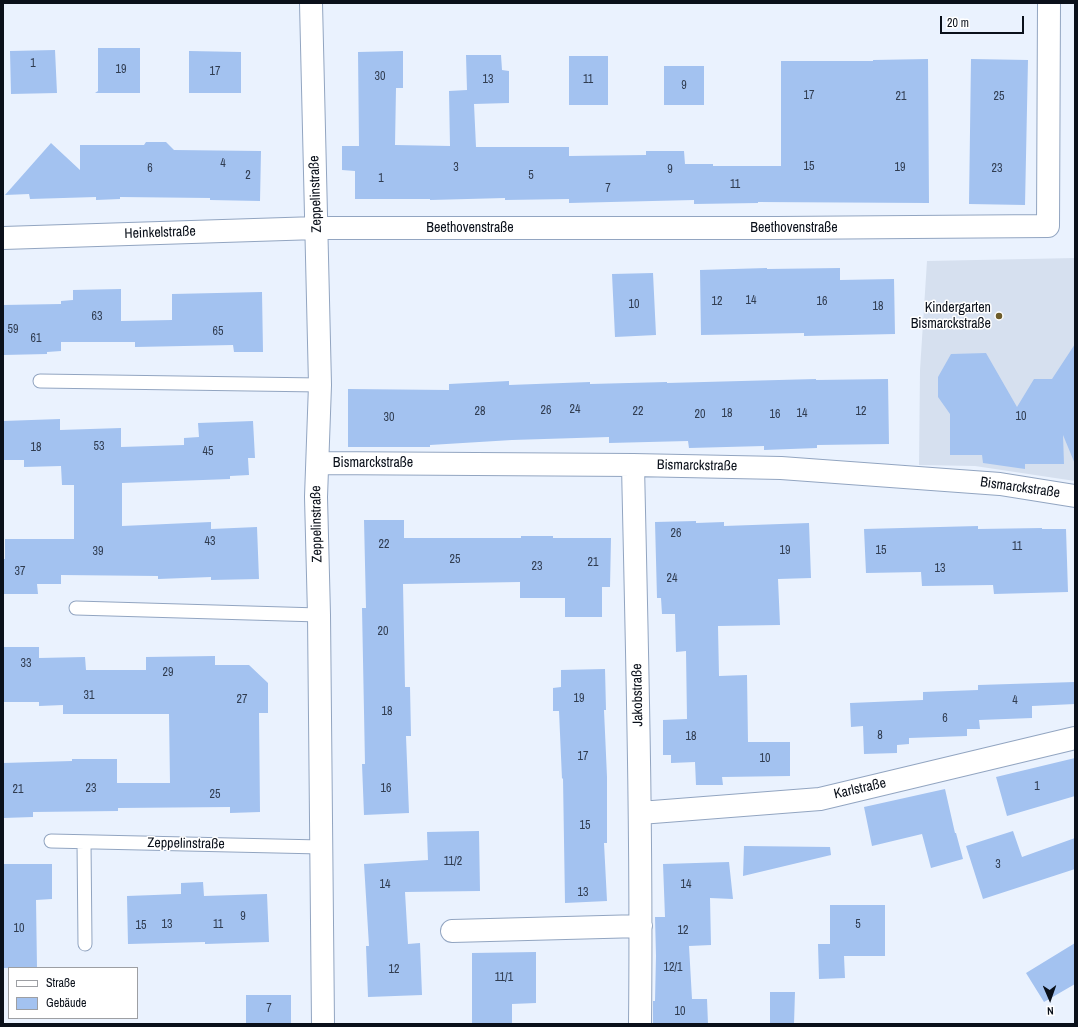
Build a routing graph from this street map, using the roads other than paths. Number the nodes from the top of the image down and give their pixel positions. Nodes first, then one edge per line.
1 (311, 3) edge
2 (1049, 3) edge
3 (317, 228) junction
4 (3, 238) edge
5 (40, 381) dead end
6 (320, 385) junction
7 (318, 463) junction
8 (633, 465) junction
9 (1075, 496) edge
10 (76, 608) dead end
11 (319, 615) junction
12 (1075, 738) edge
13 (640, 813) junction
14 (51, 841) dead end
15 (84, 842) junction
16 (321, 847) junction
17 (641, 926) junction
18 (452, 931) dead end
19 (85, 944) dead end
20 (323, 1024) edge
21 (640, 1024) edge

1 - 3 street, Zeppelinstraße
2 - 3 street, Beethovenstraße
3 - 4 street, Heinkelstraße
3 - 6 street, Zeppelinstraße
5 - 6 lane
6 - 7 street, Zeppelinstraße
7 - 8 street, Bismarckstraße
7 - 11 street, Zeppelinstraße
8 - 9 street, Bismarckstraße
8 - 13 street, Jakobstraße
10 - 11 lane
11 - 16 street, Zeppelinstraße
12 - 13 street, Karlstraße
13 - 17 street, Jakobstraße
14 - 15 lane, Zeppelinstraße
15 - 16 lane, Zeppelinstraße
15 - 19 lane
16 - 20 street, Zeppelinstraße
17 - 18 street
17 - 21 street, Jakobstraße

